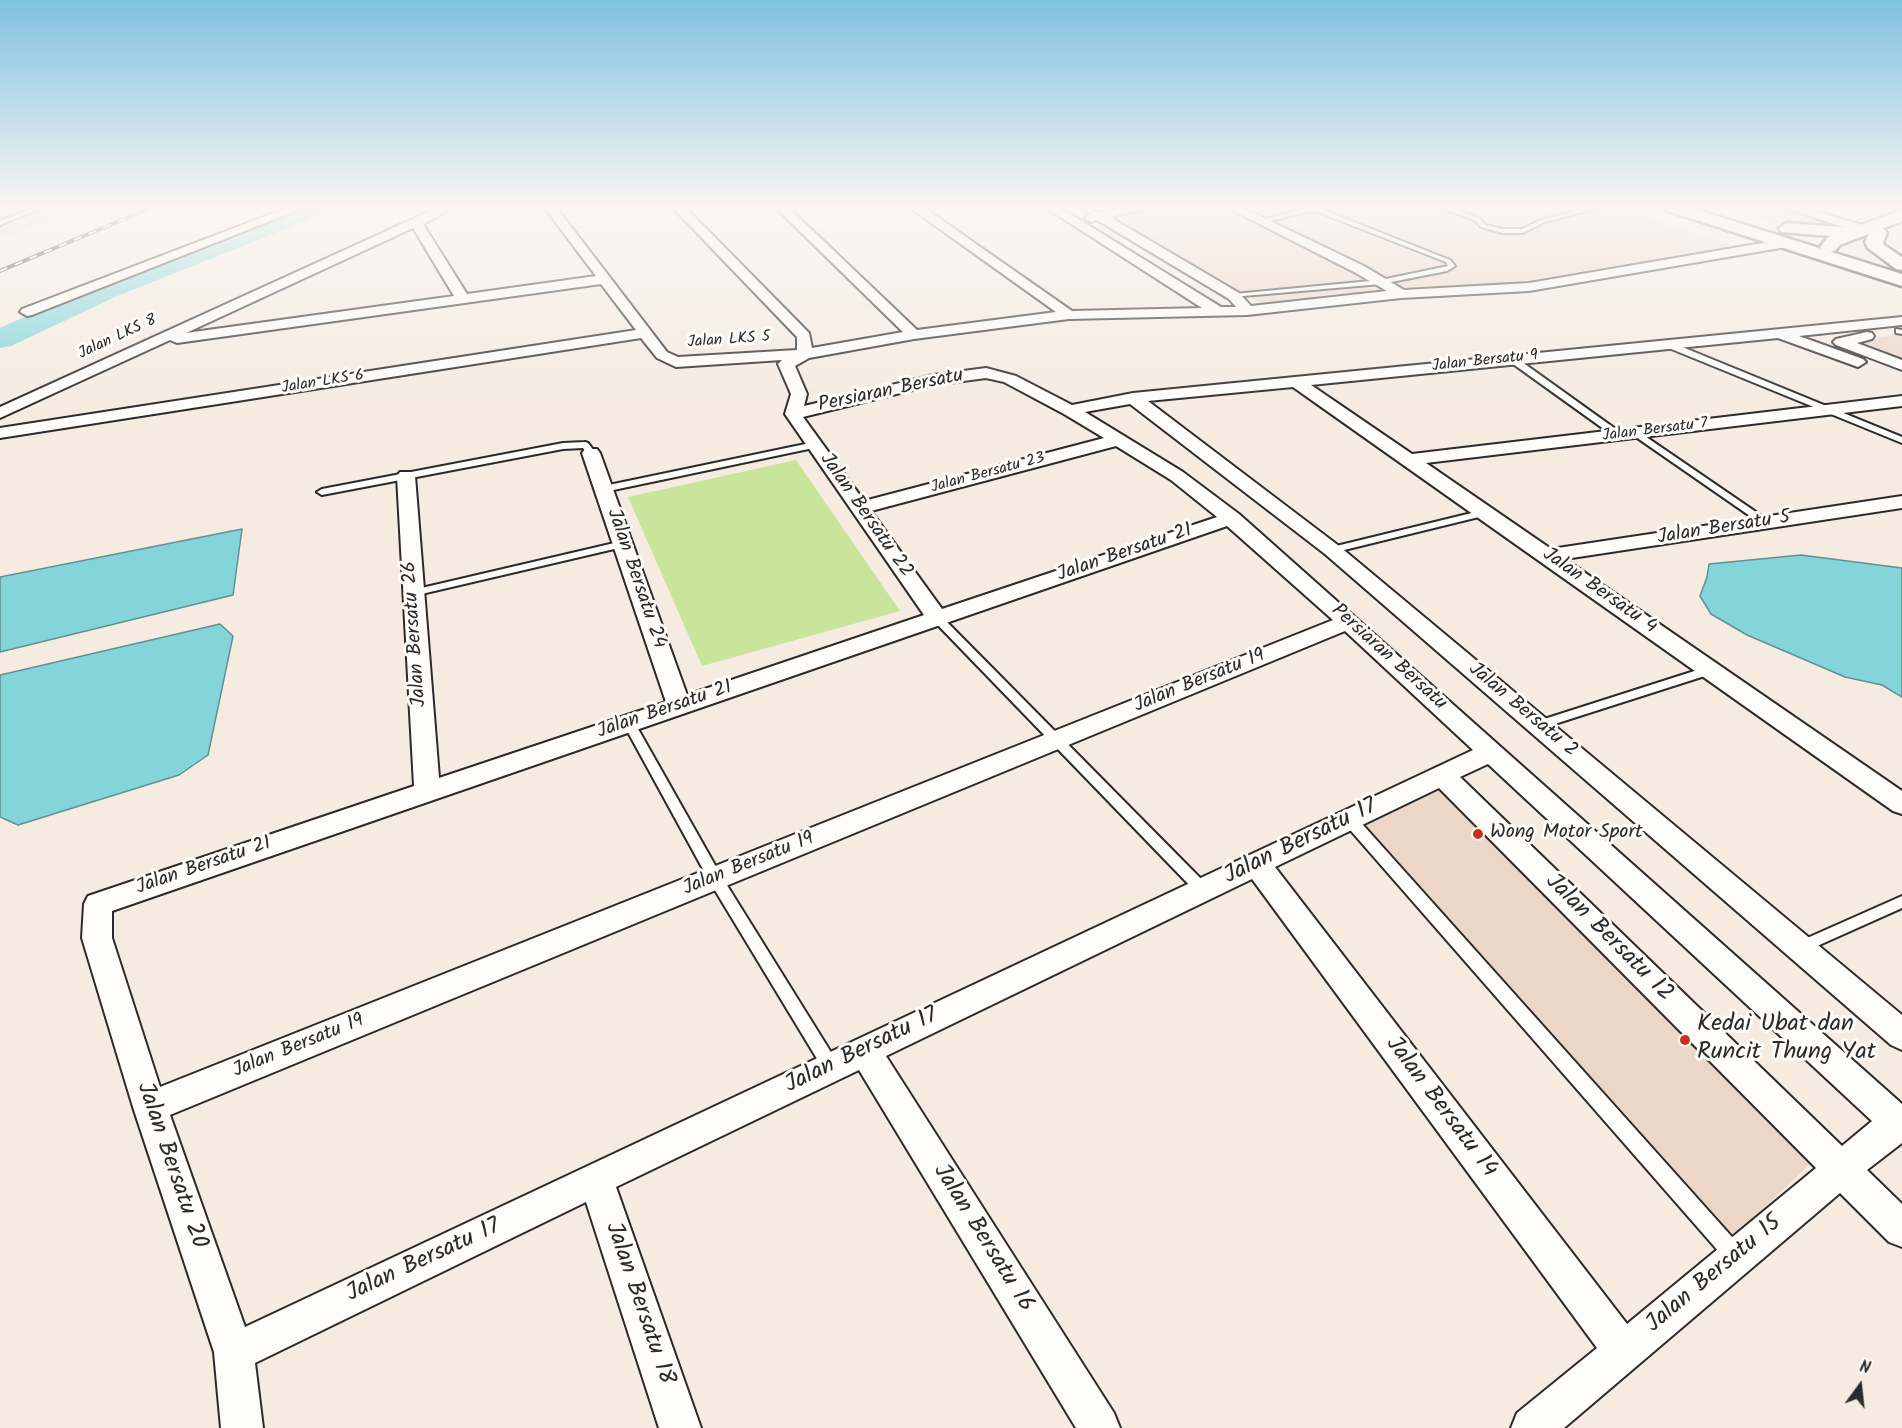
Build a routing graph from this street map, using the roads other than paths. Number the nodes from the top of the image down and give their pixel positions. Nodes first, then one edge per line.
1 (127, 274) edge
2 (303, 274) edge
3 (447, 274) edge
4 (602, 274) edge
5 (743, 274) edge
6 (850, 274) edge
7 (1010, 274) edge
8 (1158, 274) edge
9 (1196, 274) edge
10 (1365, 274) edge
11 (1423, 274) edge
12 (1607, 274) edge
13 (1882, 274) edge
14 (606, 279) junction
15 (1902, 280) edge
16 (1381, 282) junction
17 (1401, 294) junction
18 (1234, 296) junction
19 (463, 299) junction
20 (1247, 311) junction
21 (27, 312) dead end
22 (1219, 312) junction
23 (1069, 315) junction
24 (1897, 326) edge
25 (645, 333) junction
26 (1778, 333) junction
27 (914, 335) junction
28 (151, 342) junction
29 (1667, 344) junction
30 (805, 354) junction
31 (1512, 359) junction
32 (1902, 365) edge
33 (1902, 379) edge
34 (1295, 381) junction
35 (1133, 398) junction
36 (1902, 401) edge
37 (1070, 410) junction
38 (1828, 410) junction
39 (0, 413) edge
40 (792, 414) junction
41 (0, 433) edge
42 (1636, 433) junction
43 (1618, 435) junction
44 (1118, 440) junction
45 (1902, 440) edge
46 (814, 445) junction
47 (591, 453) joint
48 (1409, 460) junction
49 (406, 476) junction
50 (604, 489) junction
51 (322, 492) dead end
52 (1902, 502) edge
53 (859, 507) junction
54 (1484, 513) junction
55 (1232, 518) junction
56 (1766, 523) junction
57 (623, 544) junction
58 (1332, 549) junction
59 (1546, 556) junction
60 (413, 593) junction
61 (937, 618) junction
62 (1348, 622) junction
63 (1710, 670) junction
64 (679, 706) junction
65 (629, 723) junction
66 (1539, 725) junction
67 (1057, 740) junction
68 (1491, 752) junction
69 (1443, 776) junction
70 (427, 792) junction
71 (1902, 804) edge
72 (1350, 820) junction
73 (1257, 864) junction
74 (715, 878) junction
75 (1203, 890) junction
76 (1902, 902) edge
77 (98, 904) joint
78 (1800, 948) junction
79 (1902, 1035) edge
80 (866, 1051) junction
81 (831, 1067) junction
82 (150, 1107) junction
83 (1900, 1124) edge
84 (1842, 1169) junction
85 (596, 1180) junction
86 (1902, 1228) edge
87 (1737, 1257) junction
88 (234, 1352) junction
89 (1623, 1352) junction
90 (242, 1428) edge
91 (680, 1428) edge
92 (1100, 1428) edge
93 (1532, 1428) edge

1 - 21 street
2 - 28 street, Jalan LKS 8
3 - 19 street
4 - 14 street, Jalan LKS 5
5 - 30 street
6 - 27 street
7 - 23 street
8 - 22 street
9 - 18 street
10 - 16 street
11 - 16 lane
12 - 17 street, Jalan LKS 5
13 - 15 main road
14 - 19 street
14 - 25 street, Jalan LKS 5
16 - 17 street
16 - 18 lane
17 - 20 street, Jalan LKS 5
18 - 20 street
19 - 28 street
20 - 22 street, Jalan LKS 5
22 - 23 street, Jalan LKS 5
23 - 27 street, Jalan LKS 5
24 - 26 street, Jalan Bersatu 9
24 - 32 street
25 - 30 street, Jalan LKS 5
25 - 41 street, Jalan LKS 6
26 - 29 street, Jalan Bersatu 9
26 - 33 street
27 - 30 street, Jalan LKS 5
28 - 39 street, Jalan LKS 8
29 - 31 street, Jalan Bersatu 9
29 - 38 lane
30 - 40 street
31 - 34 street, Jalan Bersatu 9
31 - 43 lane
34 - 35 street, Jalan Bersatu 9
34 - 48 street, Jalan Bersatu 4
35 - 37 street, Jalan Bersatu 9
35 - 58 street, Jalan Bersatu 2
36 - 38 street, Jalan Bersatu 7
37 - 40 street, Persiaran Bersatu
37 - 44 street, Persiaran Bersatu
38 - 42 street, Jalan Bersatu 7
38 - 45 lane
40 - 46 street, Jalan Bersatu 22
42 - 43 street, Jalan Bersatu 7
42 - 56 lane
43 - 48 street, Jalan Bersatu 7
44 - 53 street, Jalan Bersatu 23
44 - 55 street, Persiaran Bersatu
46 - 50 lane
46 - 53 street, Jalan Bersatu 22
47 - 49 lane
47 - 50 street, Jalan Bersatu 24
48 - 54 street, Jalan Bersatu 4
49 - 51 lane
49 - 60 street, Jalan Bersatu 26
50 - 57 street, Jalan Bersatu 24
52 - 56 street, Jalan Bersatu 5
53 - 61 street, Jalan Bersatu 22
54 - 58 lane
54 - 59 street, Jalan Bersatu 4
55 - 61 street, Jalan Bersatu 21
55 - 62 street, Persiaran Bersatu
56 - 59 street, Jalan Bersatu 5
57 - 60 lane
57 - 64 street, Jalan Bersatu 24
58 - 66 street, Jalan Bersatu 2
59 - 63 street, Jalan Bersatu 4
60 - 70 street, Jalan Bersatu 26
61 - 64 street, Jalan Bersatu 21
61 - 67 lane
62 - 67 street, Jalan Bersatu 19
62 - 68 street, Persiaran Bersatu
63 - 66 lane
63 - 71 street, Jalan Bersatu 4
64 - 65 street, Jalan Bersatu 21
65 - 70 street, Jalan Bersatu 21
65 - 74 lane
66 - 78 street, Jalan Bersatu 2
67 - 74 street, Jalan Bersatu 19
67 - 75 lane
68 - 69 street, Jalan Bersatu 17
68 - 83 street, Persiaran Bersatu
69 - 72 street, Jalan Bersatu 17
69 - 84 street, Jalan Bersatu 12
70 - 77 street, Jalan Bersatu 21
72 - 73 street, Jalan Bersatu 17
72 - 87 lane
73 - 75 street, Jalan Bersatu 17
73 - 89 street, Jalan Bersatu 14
74 - 81 lane
74 - 82 street, Jalan Bersatu 19
75 - 80 street, Jalan Bersatu 17
76 - 78 lane
77 - 82 street, Jalan Bersatu 20
78 - 79 street, Jalan Bersatu 2
80 - 81 street, Jalan Bersatu 17
80 - 92 street, Jalan Bersatu 16
81 - 85 street, Jalan Bersatu 17
82 - 88 street, Jalan Bersatu 20
83 - 84 street, Jalan Bersatu 15
84 - 86 street, Jalan Bersatu 12
84 - 87 street, Jalan Bersatu 15
85 - 88 street, Jalan Bersatu 17
85 - 91 street, Jalan Bersatu 18
87 - 89 street, Jalan Bersatu 15
88 - 90 street, Jalan Bersatu 20
89 - 93 street, Jalan Bersatu 15

